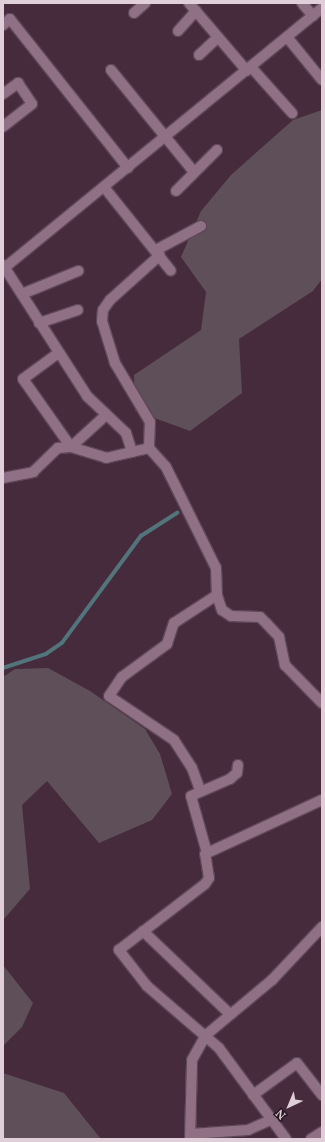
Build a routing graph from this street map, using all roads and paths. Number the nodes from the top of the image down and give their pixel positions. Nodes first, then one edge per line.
1 (145, 3) edge
2 (189, 3) edge
3 (302, 3) edge
4 (322, 8) edge
5 (196, 11) junction
6 (134, 13) dead end
7 (313, 16) junction
8 (3, 25) edge
9 (178, 31) dead end
10 (218, 37) junction
11 (287, 37) junction
12 (199, 55) dead end
13 (249, 69) junction
14 (111, 70) dead end
15 (322, 80) edge
16 (3, 94) edge
17 (292, 113) dead end
18 (3, 127) edge
19 (167, 136) junction
20 (217, 150) dead end
21 (128, 168) junction
22 (194, 172) junction
23 (104, 187) junction
24 (176, 191) dead end
25 (201, 226) dead end
26 (158, 253) junction
27 (4, 267) edge
28 (78, 270) dead end
29 (171, 271) dead end
30 (22, 294) junction
31 (78, 310) dead end
32 (39, 323) junction
33 (57, 354) junction
34 (106, 415) junction
35 (70, 447) junction
36 (149, 448) junction
37 (132, 452) junction
38 (3, 478) edge
39 (217, 595) junction
40 (322, 704) edge
41 (238, 765) dead end
42 (200, 790) junction
43 (322, 800) edge
44 (207, 852) junction
45 (322, 927) edge
46 (142, 931) junction
47 (230, 1014) junction
48 (206, 1035) junction
49 (253, 1095) junction
50 (322, 1095) edge
51 (270, 1120) junction
52 (322, 1132) edge
53 (190, 1136) edge
54 (286, 1139) edge
55 (312, 1139) edge

1 - 6 street
2 - 5 street
3 - 7 street
4 - 7 street
5 - 9 street
5 - 10 street
7 - 11 street
8 - 21 street
10 - 12 street
10 - 13 street
11 - 13 street
11 - 15 street
13 - 17 street
13 - 19 street
14 - 19 street
16 - 18 street
19 - 21 street
19 - 22 street
20 - 22 street
21 - 23 street
22 - 24 street
23 - 26 street
23 - 27 street
25 - 26 street
26 - 29 street
26 - 36 street
27 - 30 street
28 - 30 street
30 - 32 street
31 - 32 street
32 - 33 street
33 - 34 street
33 - 35 street
34 - 35 street
34 - 37 street
35 - 37 street
35 - 38 street
36 - 37 street
36 - 39 street
39 - 40 street
39 - 42 street
41 - 42 street
42 - 44 street
43 - 44 street
44 - 46 street
45 - 47 street
46 - 47 street
46 - 48 street
47 - 48 street
48 - 49 street
48 - 53 street
49 - 50 street
49 - 51 street
51 - 53 street
51 - 54 street
52 - 55 street

